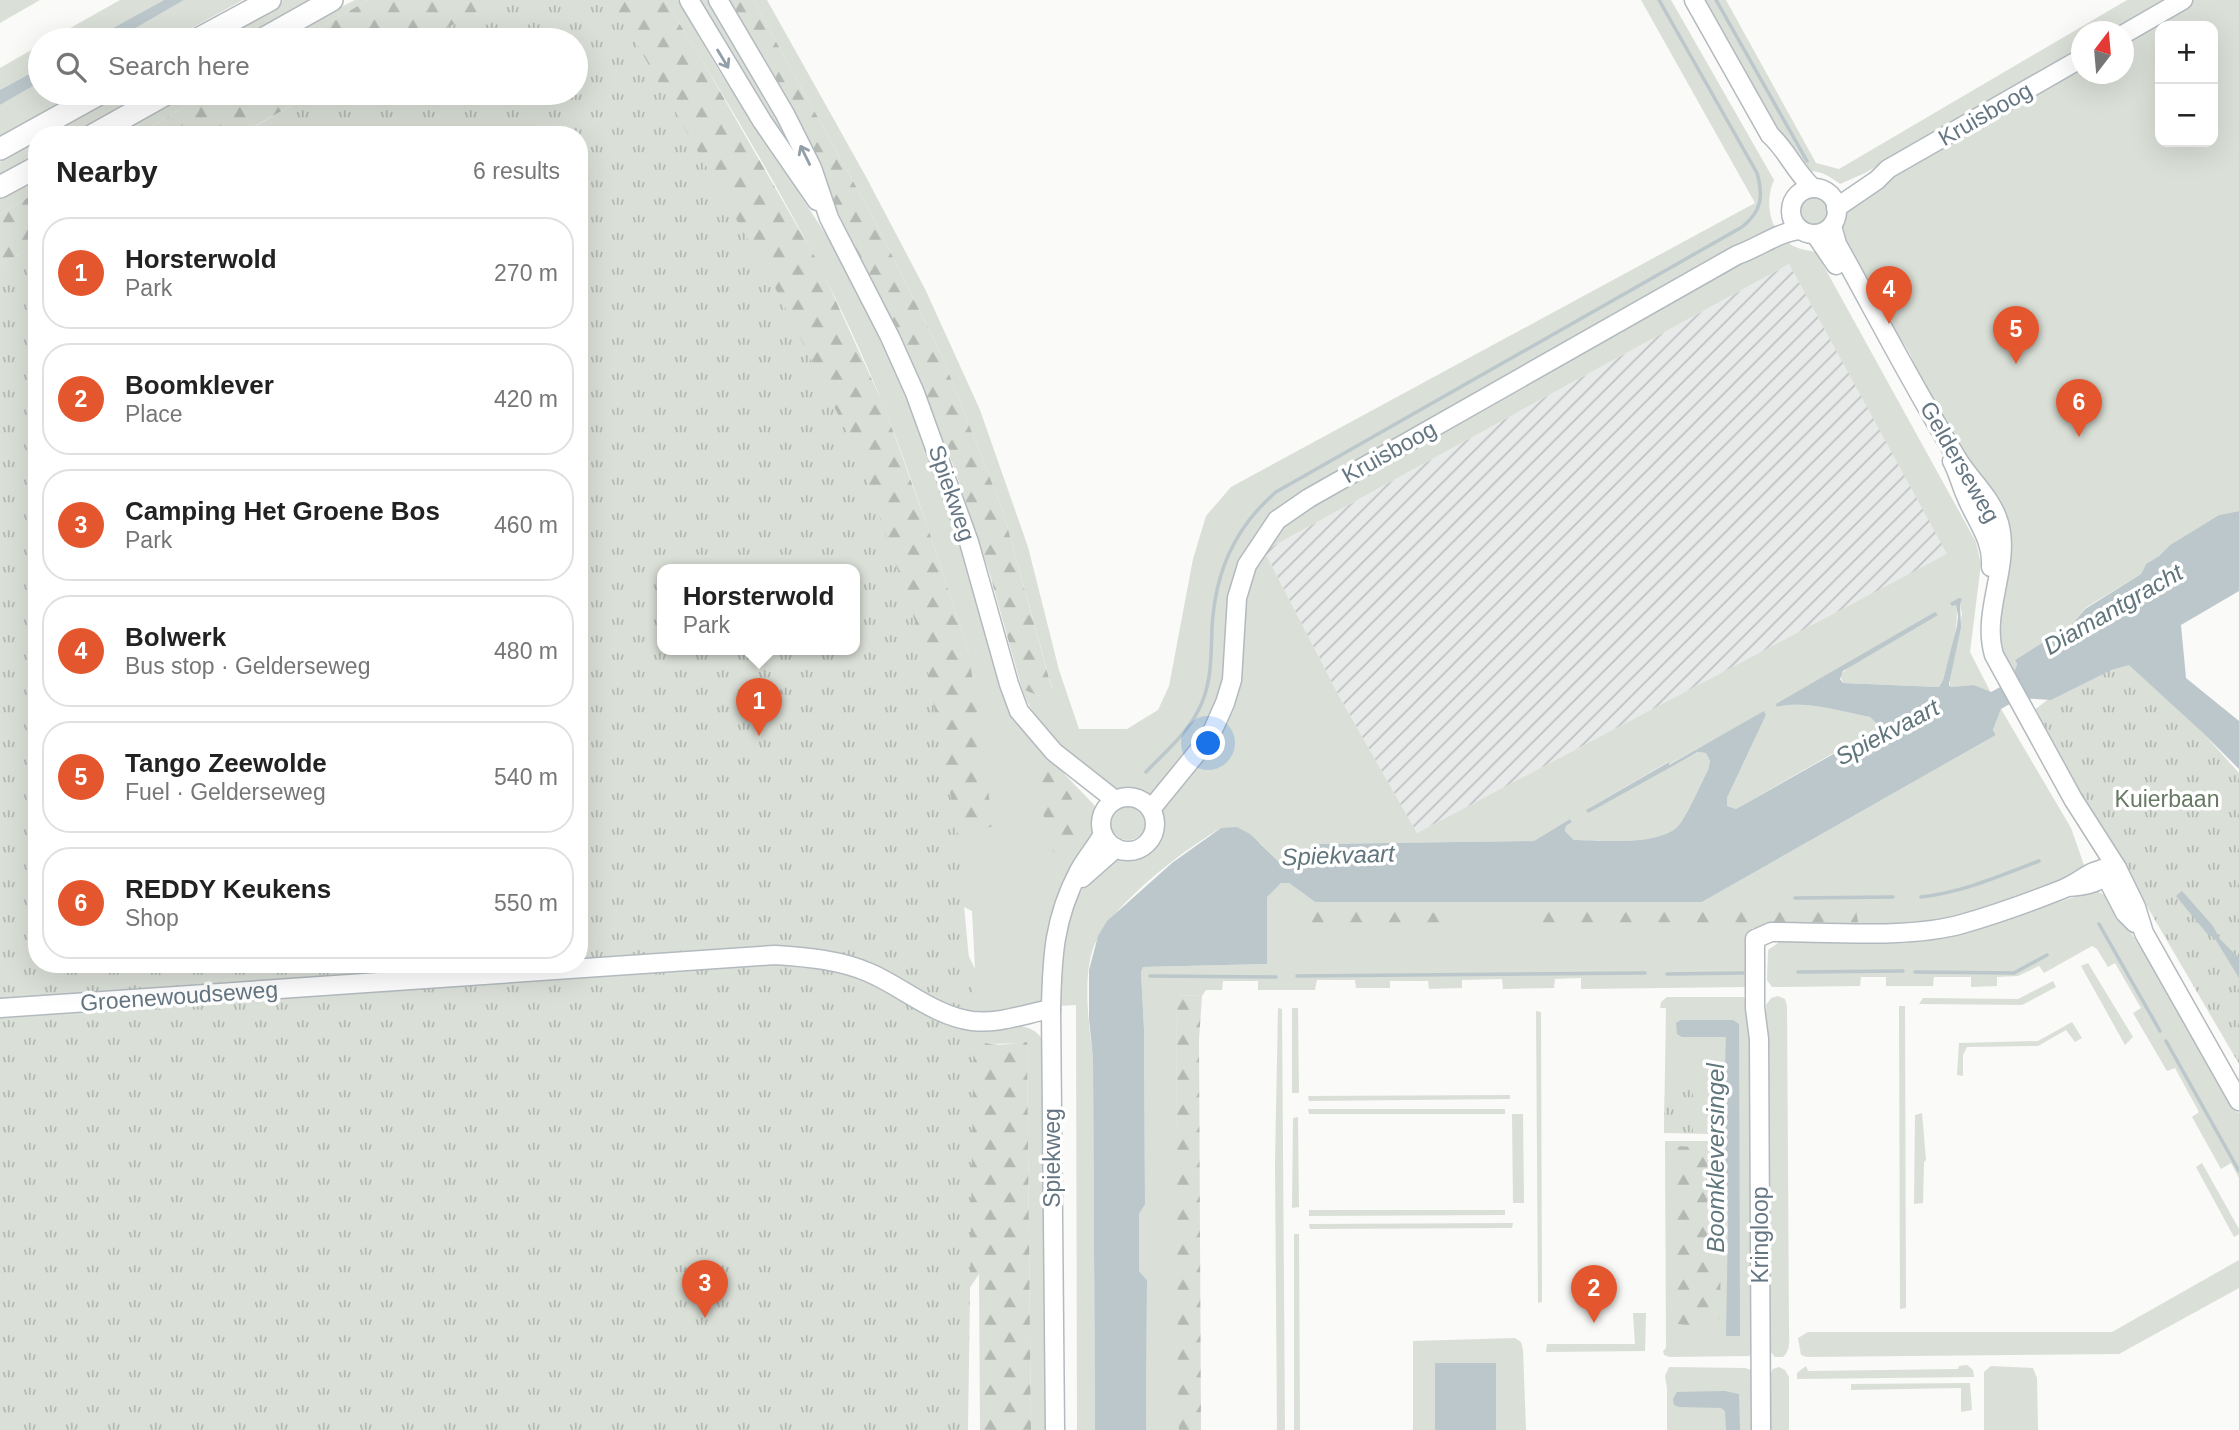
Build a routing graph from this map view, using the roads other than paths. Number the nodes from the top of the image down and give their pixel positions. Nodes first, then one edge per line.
1 (270, 0) edge
2 (332, 0) edge
3 (689, 0) edge
4 (718, 0) edge
5 (1694, 0) edge
6 (2183, 0) edge
7 (218, 28) edge
8 (282, 28) edge
9 (2134, 28) edge
10 (2071, 64) edge
11 (79, 105) edge
12 (147, 105) edge
13 (41, 126) edge
14 (109, 126) edge
15 (28, 133) edge
16 (1770, 135) junction
17 (0, 149) edge
18 (28, 172) edge
19 (0, 187) edge
20 (1827, 203) junction
21 (1792, 205) junction
22 (829, 218) junction
23 (1808, 232) junction
24 (1737, 255) junction
25 (1998, 673) junction
26 (1145, 804) junction
27 (1110, 805) junction
28 (1110, 841) junction
29 (2108, 872) junction
30 (588, 968) edge
31 (512, 973) edge
32 (0, 1008) edge
33 (1051, 1009) junction
34 (1015, 1019) junction
35 (1051, 1030) junction
36 (2239, 1101) edge
37 (1055, 1430) edge
38 (1761, 1430) edge

1 - 7 highway
2 - 8 highway
3 -> 22 street, Spiekweg
22 -> 4 street, Spiekweg
5 - 16 street, Gelderseweg
6 - 9 street
10 - 20 street, Kruisboog
11 - 13 highway
12 - 14 highway
15 - 17 highway
16 - 20 street, Gelderseweg
16 - 21 street, Gelderseweg
18 - 19 highway
20 - 21 street, Kruisboog
20 - 23 street, Kruisboog
20 - 25 street, Gelderseweg
21 - 23 street, Gelderseweg
21 - 24 street, Kruisboog
22 - 27 street, Spiekweg
23 - 24 street, Kruisboog
23 - 25 street, Gelderseweg
24 - 26 street, Kruisboog
25 - 29 street, Gelderseweg
26 - 27 street
26 - 28 street
27 - 28 street
28 - 33 street, Spiekweg
29 - 36 street, Gelderseweg
29 - 38 street, Kringloop
30 - 34 street, Groenewoudseweg
31 - 32 street, Groenewoudseweg
33 - 34 street, Groenewoudseweg
33 - 35 street, Spiekweg
34 - 35 street, Groenewoudseweg
35 - 37 street, Spiekweg

